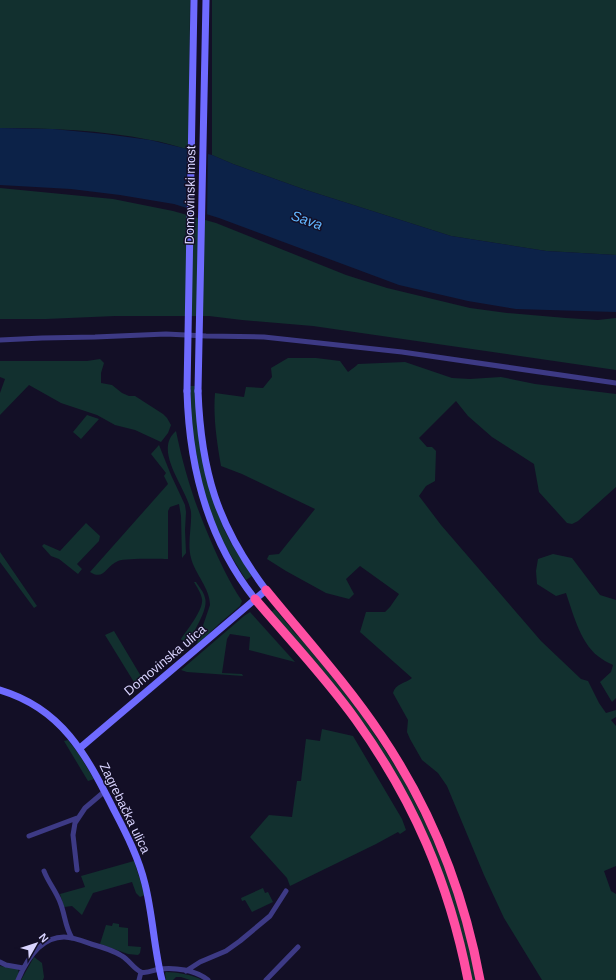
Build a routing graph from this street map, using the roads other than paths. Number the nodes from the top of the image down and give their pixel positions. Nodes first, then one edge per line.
1 (194, 0) edge
2 (206, 0) edge
3 (0, 340) edge
4 (616, 383) edge
5 (266, 590) junction
6 (255, 599) junction
7 (0, 690) edge
8 (80, 748) junction
9 (105, 791) junction
10 (77, 818) junction
11 (28, 836) dead end
12 (77, 870) dead end
13 (44, 871) dead end
14 (286, 891) dead end
15 (66, 925) junction
16 (58, 938) junction
17 (72, 938) junction
18 (298, 948) dead end
19 (0, 962) edge
20 (23, 968) junction
21 (159, 969) junction
22 (186, 971) junction
23 (141, 972) junction
24 (18, 980) edge
25 (139, 980) edge
26 (162, 980) edge
27 (208, 980) edge
28 (266, 980) edge
29 (468, 980) edge
30 (480, 980) edge

1 - 6 main road, Domovinski most, bridge
2 - 5 main road, Domovinski most, bridge
3 - 4 street
5 - 6 main road, Domovinska ulica
5 - 30 highway
6 - 8 main road, Domovinska ulica
6 - 29 highway
7 - 8 main road, Zagrebačka ulica
8 - 9 main road, Zagrebačka ulica
9 - 10 street
9 - 21 main road, Zagrebačka ulica
10 - 11 street
10 - 12 street
13 - 15 street
14 - 22 street
15 - 16 street
15 - 17 street
16 - 17 street
16 - 20 street
17 - 23 street
18 - 28 street
19 - 20 street
20 - 24 street
21 - 22 street
21 - 23 street
21 - 26 main road, Zagrebačka ulica
22 - 27 street
23 - 25 street

